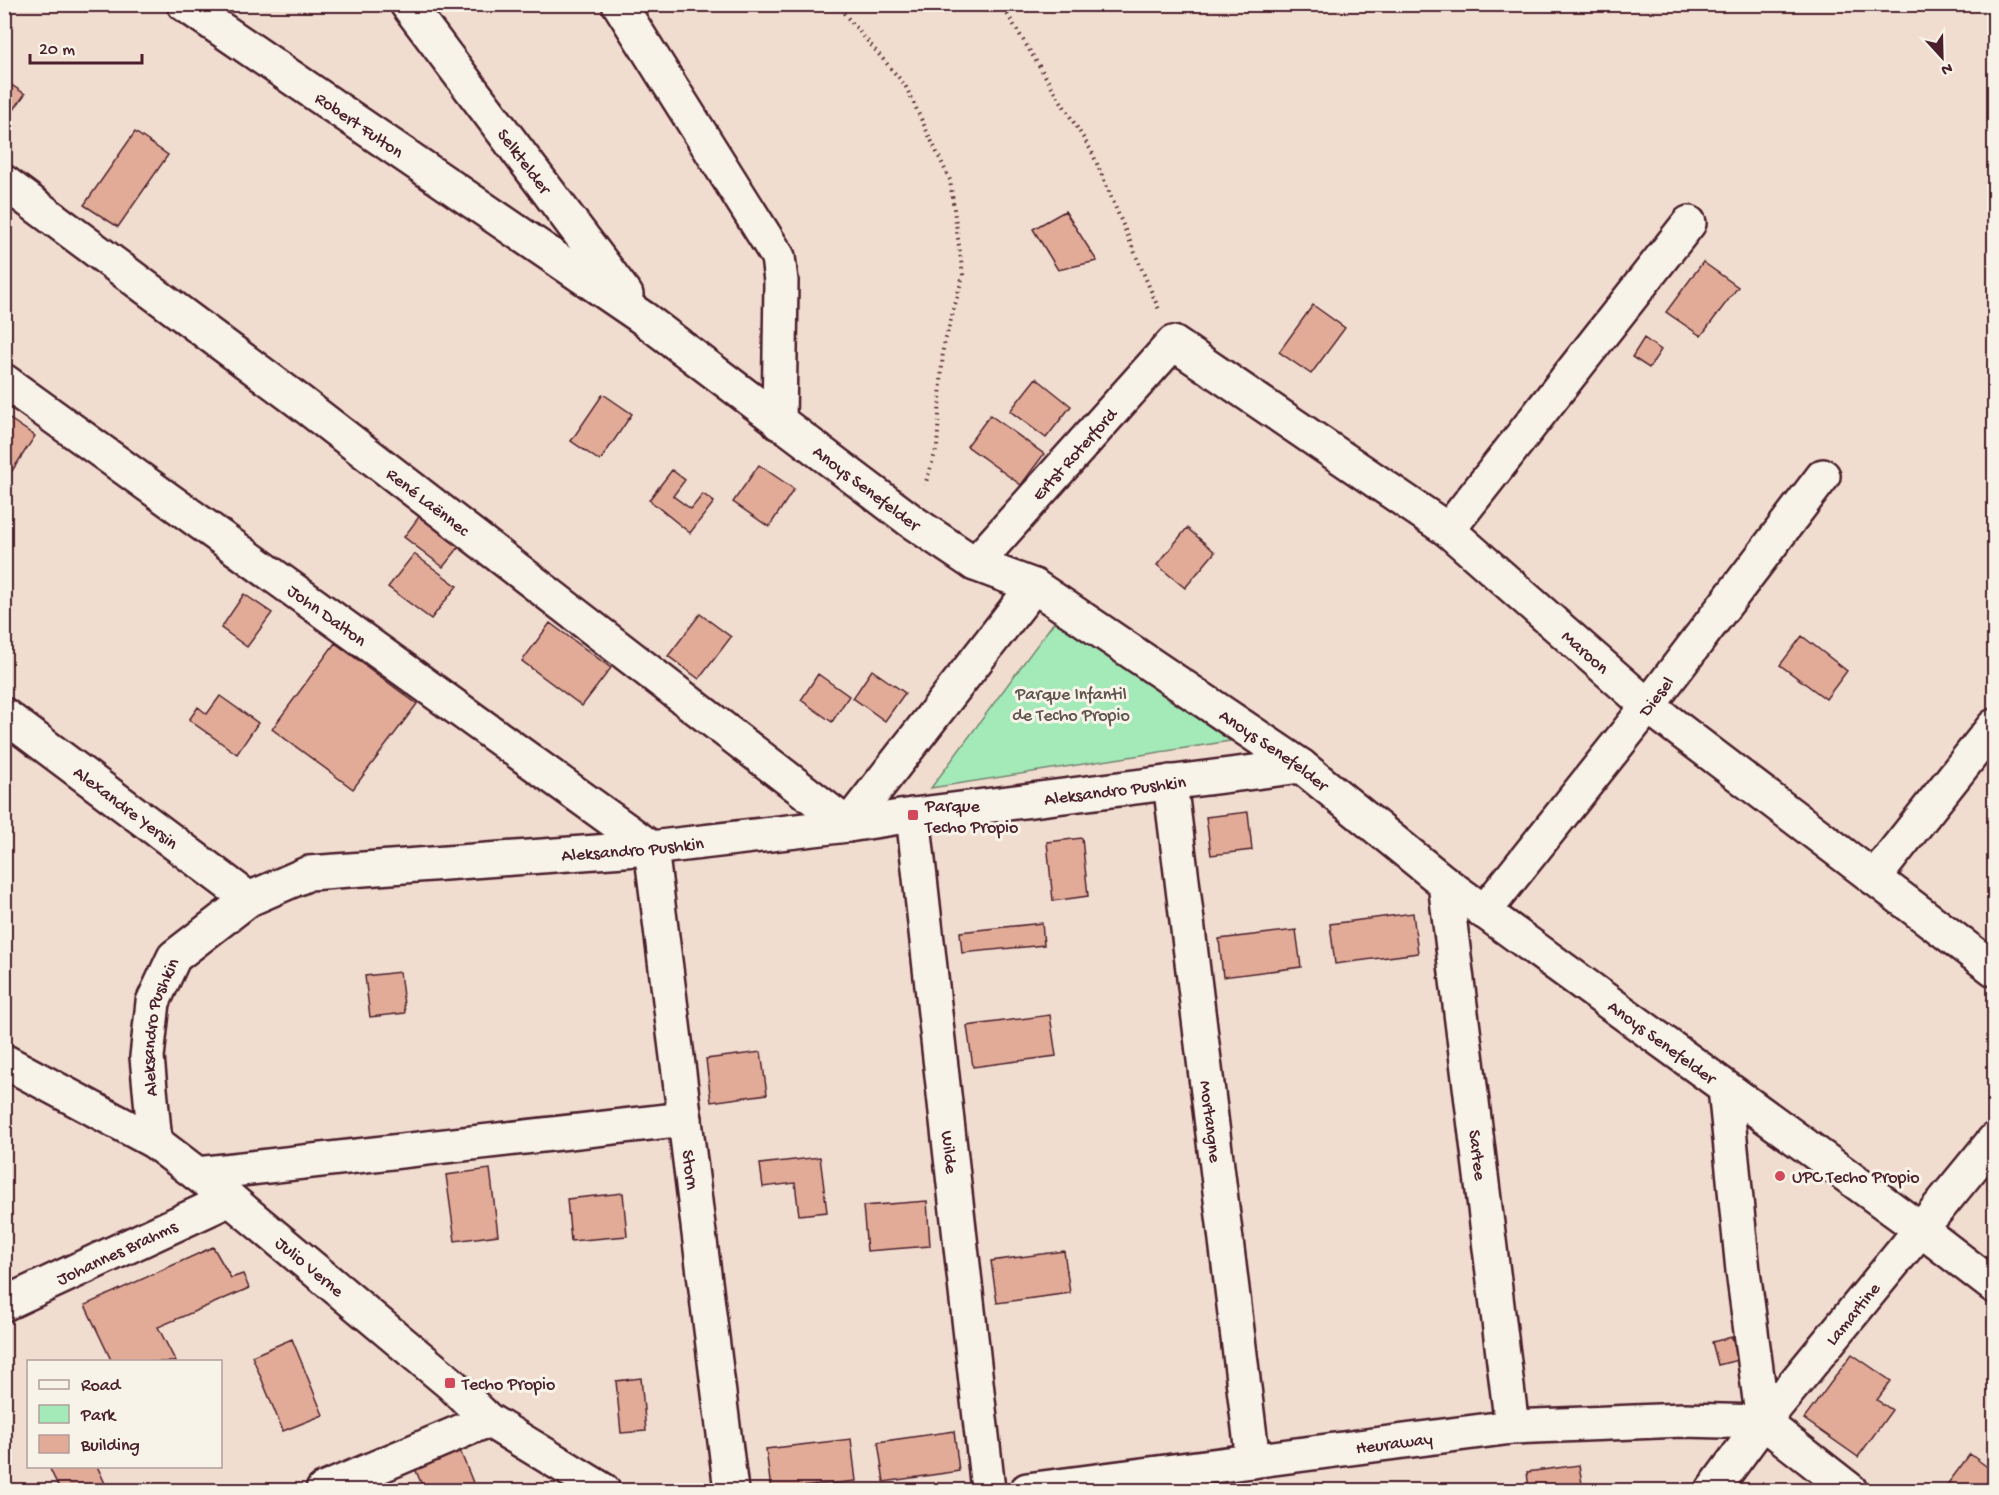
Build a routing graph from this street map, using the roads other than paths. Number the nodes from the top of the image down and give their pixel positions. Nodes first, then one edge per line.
1 (184, 4) edge
2 (407, 4) edge
3 (619, 4) edge
4 (4, 182) edge
5 (1689, 223) dead end
6 (535, 244) joint
7 (643, 318) junction
8 (1173, 343) joint
9 (4, 381) edge
10 (779, 423) junction
11 (1823, 476) dead end
12 (1448, 530) junction
13 (975, 564) junction
14 (1034, 586) junction
15 (1648, 706) junction
16 (4, 715) edge
17 (1995, 726) edge
18 (1301, 766) junction
19 (1170, 782) junction
20 (914, 815) junction
21 (848, 825) junction
22 (651, 848) junction
23 (1874, 878) junction
24 (1445, 884) junction
25 (249, 899) junction
26 (1484, 912) junction
27 (1995, 969) edge
28 (4, 1060) edge
29 (1725, 1088) junction
30 (684, 1119) junction
31 (1995, 1140) edge
32 (155, 1142) junction
33 (197, 1174) junction
34 (230, 1199) junction
35 (1920, 1229) junction
36 (1995, 1287) edge
37 (4, 1305) edge
38 (488, 1420) junction
39 (1763, 1422) junction
40 (1512, 1427) junction
41 (1253, 1461) junction
42 (323, 1491) edge
43 (603, 1491) edge
44 (730, 1491) edge
45 (988, 1491) edge
46 (1027, 1491) edge
47 (1713, 1491) edge
48 (1850, 1491) edge

1 - 6 street, Robert Fulton
2 - 7 street, Selktelder
3 - 10 street
4 - 21 street, René Laënnec
5 - 12 street
6 - 7 street, Anoys Senefelder
7 - 10 street, Anoys Senefelder
8 - 12 street, Maroon
8 - 13 street, Ertst Roterford
9 - 22 street, John Dalton
10 - 13 street, Anoys Senefelder
11 - 15 street, Diesel
12 - 15 street, Maroon
13 - 14 street, Anoys Senefelder
14 - 18 street, Anoys Senefelder
14 - 21 street
15 - 23 street, Maroon
15 - 26 street, Diesel
16 - 25 street, Alexandre Yersin
17 - 23 street
18 - 19 street, Aleksandro Pushkin
18 - 24 street, Anoys Senefelder
19 - 20 street, Aleksandro Pushkin
19 - 41 street, Mortangne
20 - 21 street, Aleksandro Pushkin
20 - 45 street, Wilde
21 - 22 street, Aleksandro Pushkin
22 - 25 street, Aleksandro Pushkin
22 - 30 street, Storn
23 - 27 street, Maroon
24 - 26 street, Anoys Senefelder
24 - 40 street, Sartee
25 - 32 street, Aleksandro Pushkin
26 - 29 street, Anoys Senefelder
28 - 32 street, Julio Verne
29 - 35 street, Anoys Senefelder
29 - 39 street
30 - 33 street
30 - 44 street, Storn
31 - 35 street, Lamartine
32 - 33 street, Julio Verne
33 - 34 street, Julio Verne
34 - 37 street, Johannes Brahms
34 - 38 street, Julio Verne
35 - 36 street, Anoys Senefelder
35 - 39 street, Lamartine
38 - 42 street
38 - 43 street, Julio Verne
39 - 40 street, Heuraway
39 - 47 street, Lamartine
39 - 48 street
40 - 41 street, Heuraway
41 - 46 street, Heuraway

